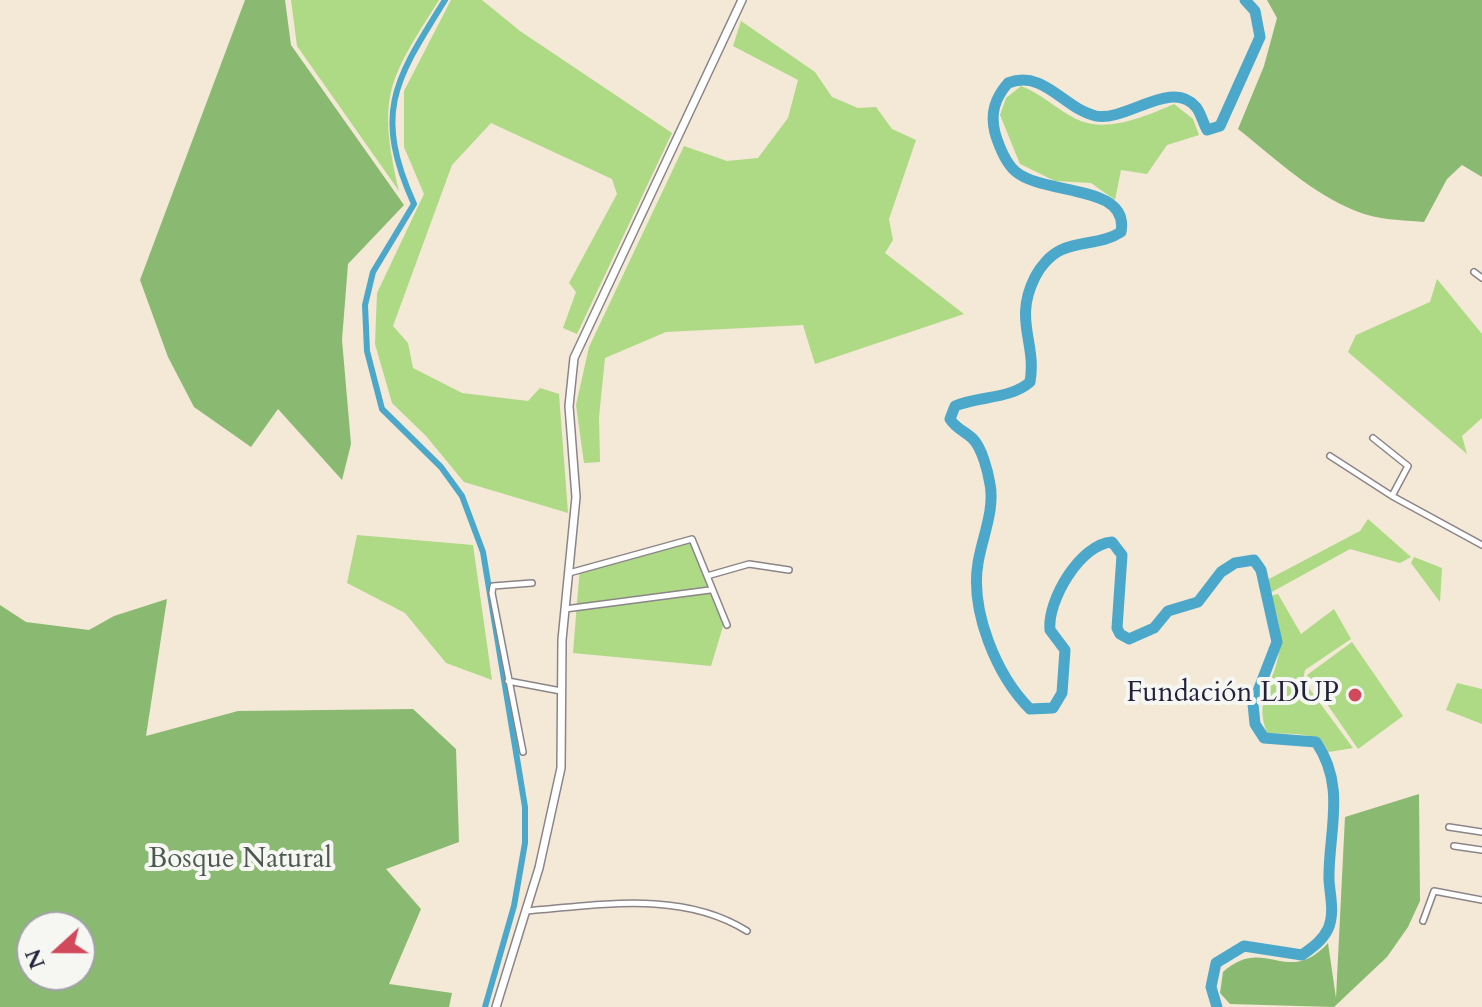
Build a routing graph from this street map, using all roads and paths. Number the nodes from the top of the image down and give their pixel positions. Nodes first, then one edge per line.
1 (742, 0) edge
2 (1474, 272) dead end
3 (1482, 278) edge
4 (1373, 438) dead end
5 (1330, 456) dead end
6 (1392, 496) junction
7 (1482, 545) edge
8 (789, 570) dead end
9 (569, 573) junction
10 (707, 576) junction
11 (532, 583) dead end
12 (711, 590) junction
13 (565, 609) junction
14 (727, 625) dead end
15 (508, 681) junction
16 (562, 691) junction
17 (523, 752) dead end
18 (1449, 827) dead end
19 (1482, 832) edge
20 (1454, 846) dead end
21 (1482, 850) edge
22 (1482, 900) edge
23 (525, 911) junction
24 (1423, 921) dead end
25 (747, 931) dead end
26 (496, 1007) edge

1 - 9 street
2 - 3 street
4 - 6 street
5 - 6 street
6 - 7 street
8 - 10 street
9 - 10 street
9 - 13 street
10 - 12 street
11 - 15 street
12 - 13 street
12 - 14 street
13 - 16 street
15 - 16 street
15 - 17 street
16 - 23 street
18 - 19 street
20 - 21 street
22 - 24 street
23 - 25 street
23 - 26 street

